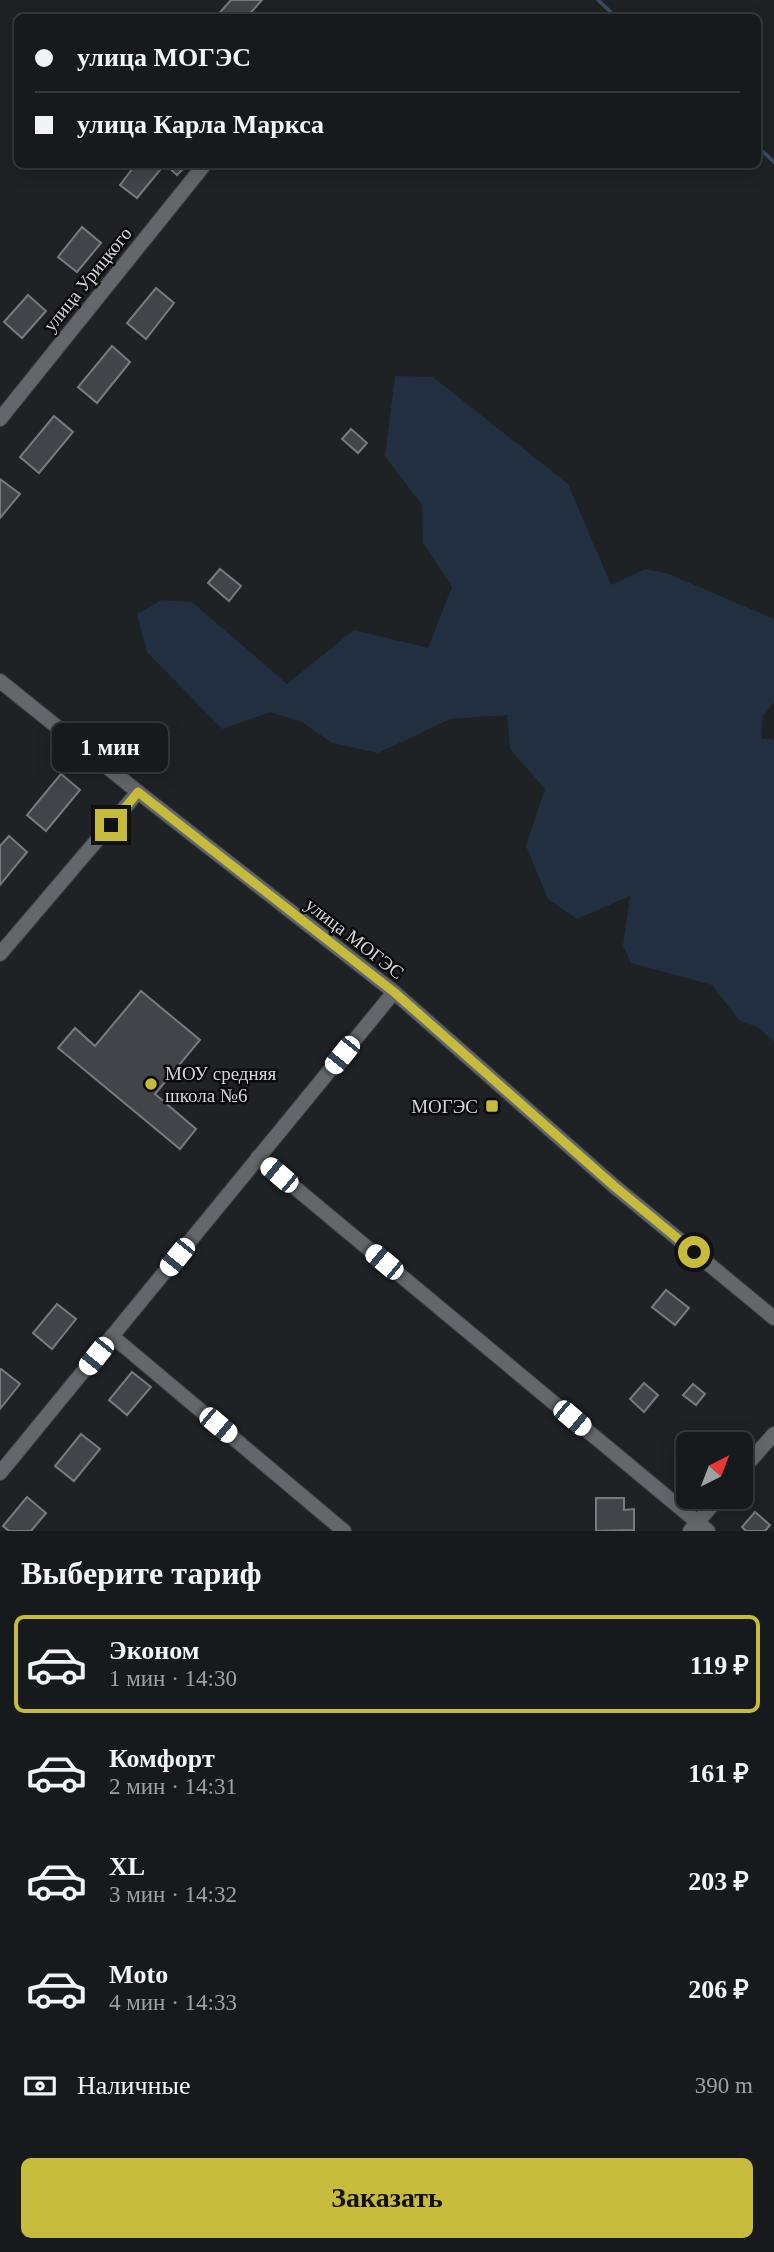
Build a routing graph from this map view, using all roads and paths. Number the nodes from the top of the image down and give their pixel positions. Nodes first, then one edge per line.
1 (202, 168) edge
2 (0, 419) edge
3 (0, 681) edge
4 (138, 792) junction
5 (0, 954) edge
6 (394, 992) junction
7 (258, 1157) junction
8 (774, 1318) edge
9 (112, 1336) junction
10 (774, 1434) edge
11 (753, 1457) edge
12 (0, 1473) edge
13 (711, 1509) edge
14 (698, 1528) edge
15 (344, 1531) edge

1 - 2 street, улица Урицкого
3 - 4 street, улица МОГЭС
4 - 5 street
4 - 6 street, улица МОГЭС
6 - 7 street
6 - 8 street, улица МОГЭС
7 - 9 street
7 - 14 street
9 - 12 street
9 - 15 street
10 - 11 street
13 - 14 street

